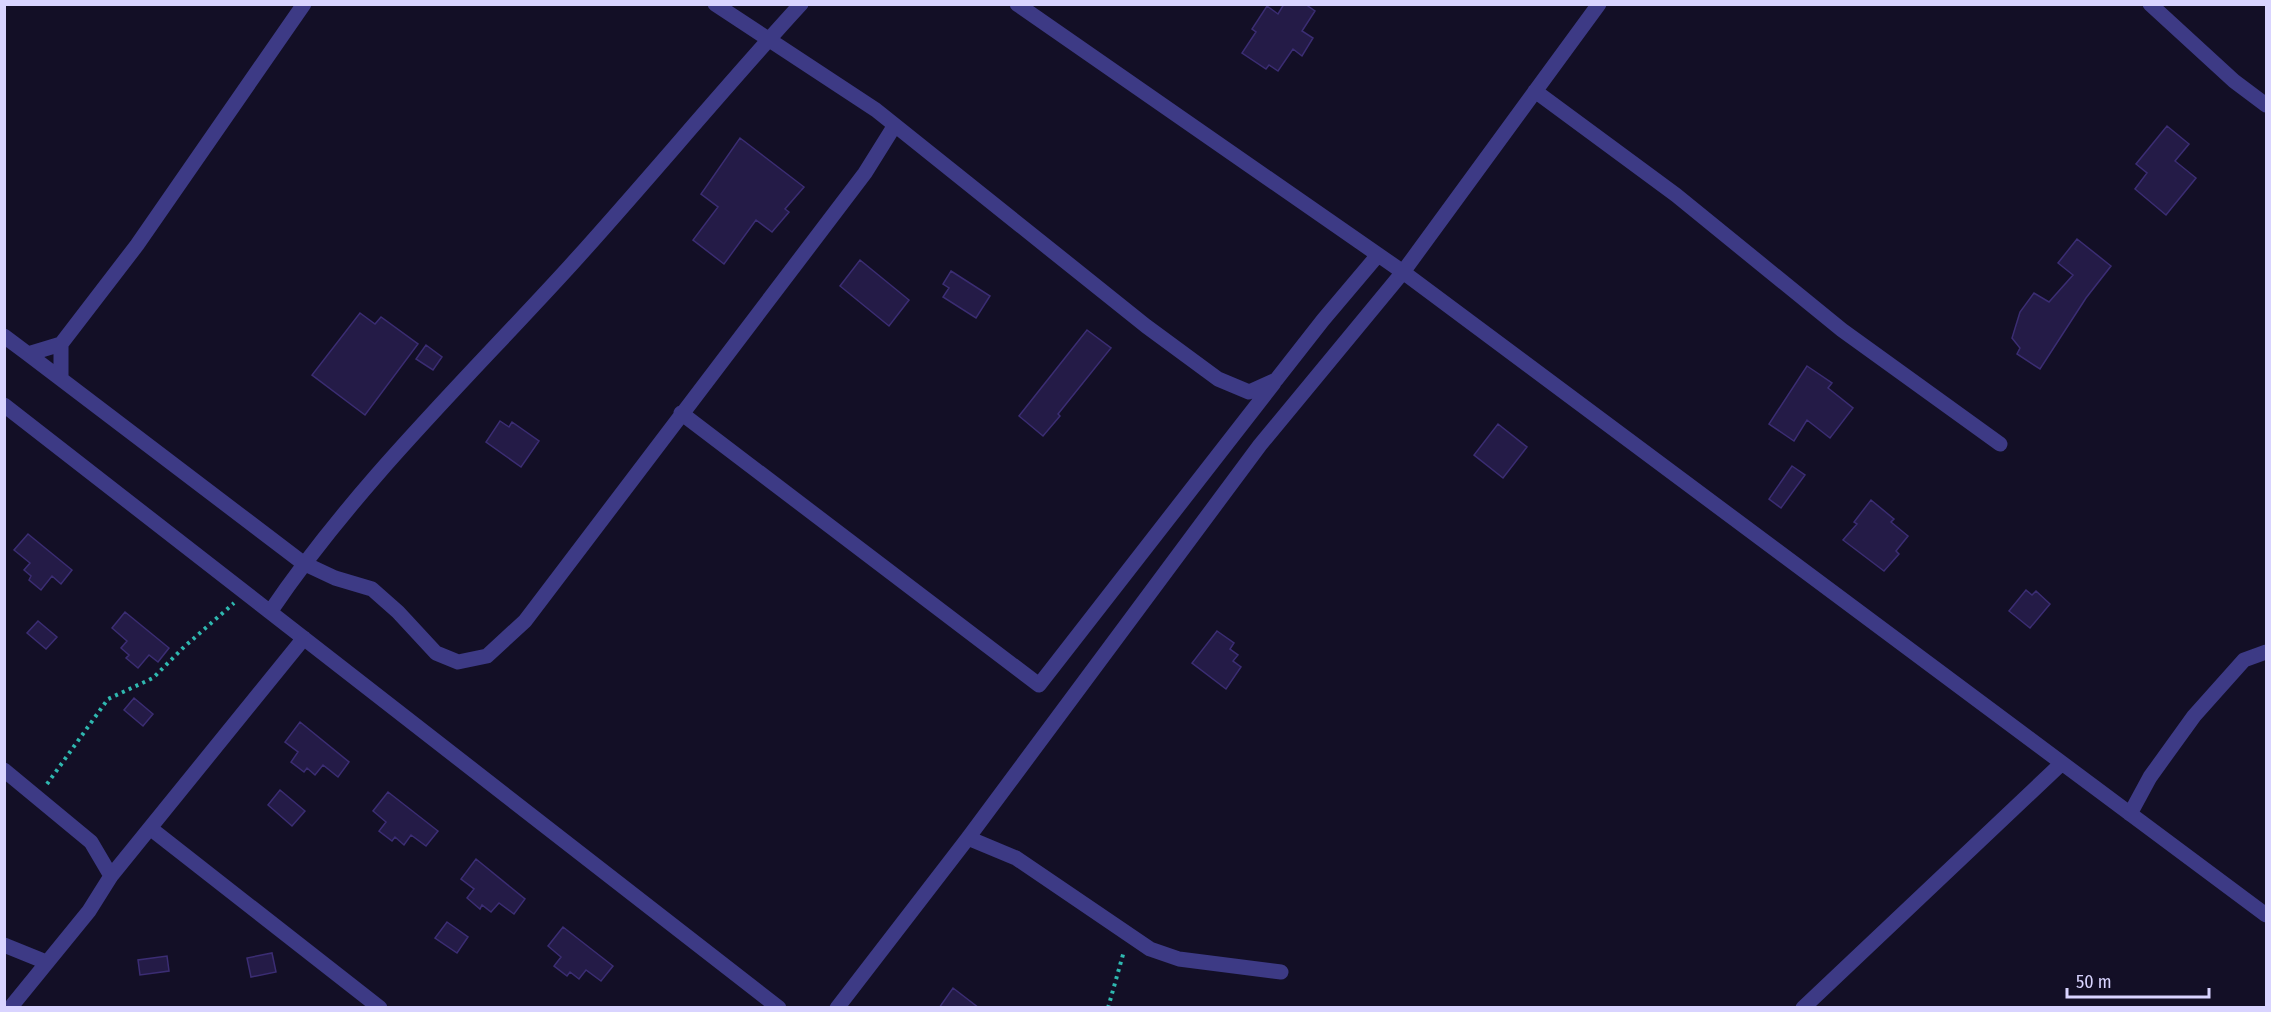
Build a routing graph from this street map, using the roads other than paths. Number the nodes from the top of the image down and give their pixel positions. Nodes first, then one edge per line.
1 (304, 4) edge
2 (715, 4) edge
3 (801, 4) edge
4 (1017, 4) edge
5 (1599, 4) edge
6 (2150, 4) edge
7 (767, 41) junction
8 (1535, 91) junction
9 (2266, 105) edge
10 (895, 125) junction
11 (1378, 255) junction
12 (1403, 272) junction
13 (4, 336) edge
14 (61, 344) junction
15 (28, 354) junction
16 (61, 378) junction
17 (1276, 380) junction
18 (4, 405) edge
19 (681, 413) junction
20 (2000, 444) dead end
21 (303, 563) junction
22 (270, 612) junction
23 (304, 638) junction
24 (2266, 652) edge
25 (2062, 763) junction
26 (4, 770) edge
27 (2130, 814) junction
28 (150, 828) junction
29 (968, 838) junction
30 (111, 876) junction
31 (2266, 915) edge
32 (4, 945) edge
33 (46, 962) junction
34 (1281, 972) dead end
35 (10, 1008) edge
36 (380, 1008) edge
37 (779, 1008) edge
38 (837, 1008) edge
39 (1803, 1008) edge

1 - 14 street
2 - 7 street
3 - 7 street
4 - 11 street
5 - 8 street
6 - 9 street
7 - 10 street
7 - 21 street
8 - 12 street
8 - 20 street
10 - 17 street
10 - 19 street
11 - 12 street
11 - 17 street
12 - 25 street
12 - 29 street
13 - 15 street
14 - 15 street
14 - 16 street
15 - 16 street
16 - 21 street
17 - 19 street
18 - 22 street
19 - 21 street
21 - 22 street
22 - 23 street
23 - 28 street
23 - 37 street
24 - 27 street
25 - 27 street
25 - 39 street
26 - 30 street
27 - 31 street
28 - 30 street
28 - 36 street
29 - 34 street
29 - 38 street
30 - 33 street
32 - 33 street
33 - 35 street

